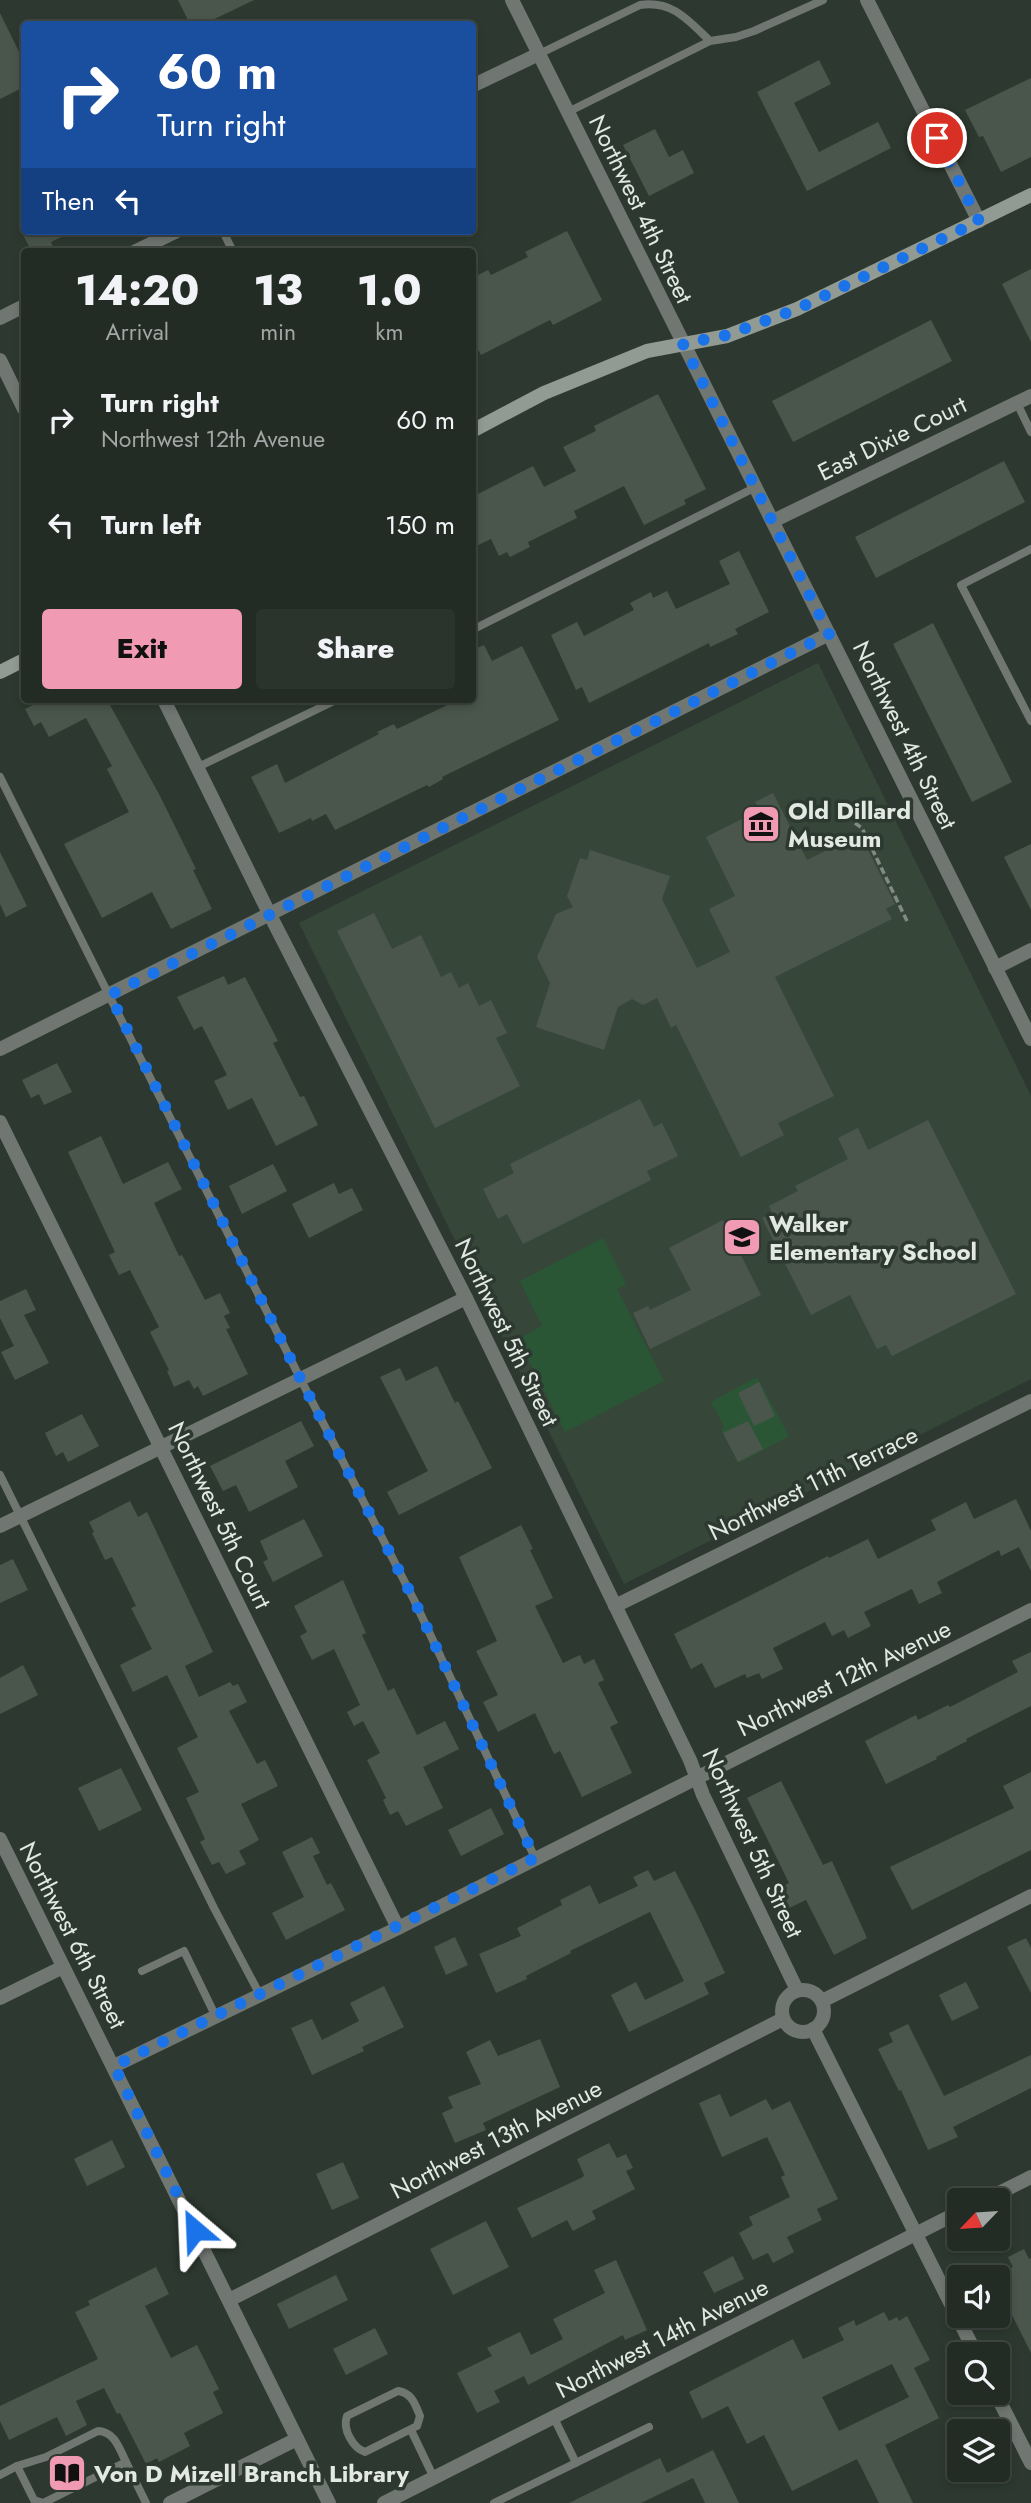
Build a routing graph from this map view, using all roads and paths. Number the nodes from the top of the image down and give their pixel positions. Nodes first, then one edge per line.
1 (512, 0) edge
2 (823, 0) edge
3 (867, 0) edge
4 (710, 41) junction
5 (539, 54) junction
6 (476, 84) edge
7 (568, 112) junction
8 (1031, 195) edge
9 (979, 221) junction
10 (169, 235) edge
11 (142, 248) edge
12 (21, 308) edge
13 (0, 318) edge
14 (683, 344) junction
15 (0, 360) edge
16 (1031, 396) edge
17 (21, 403) edge
18 (1017, 403) junction
19 (476, 429) edge
20 (1031, 432) edge
21 (756, 488) junction
22 (774, 521) junction
23 (1031, 550) edge
24 (476, 628) edge
25 (829, 634) junction
26 (21, 662) edge
27 (0, 673) edge
28 (166, 703) edge
29 (330, 703) edge
30 (1031, 721) edge
31 (198, 767) junction
32 (0, 777) edge
33 (855, 824) dead end
34 (271, 915) junction
35 (907, 921) dead end
36 (1031, 950) edge
37 (995, 968) junction
38 (110, 995) junction
39 (1031, 1039) edge
40 (0, 1049) edge
41 (0, 1122) edge
42 (466, 1298) junction
43 (301, 1380) junction
44 (1031, 1401) edge
45 (162, 1448) junction
46 (0, 1475) edge
47 (20, 1516) junction
48 (0, 1526) edge
49 (615, 1606) junction
50 (1031, 1610) edge
51 (697, 1776) junction
52 (0, 1839) edge
53 (535, 1858) junction
54 (1031, 1896) edge
55 (398, 1928) junction
56 (63, 1967) junction
57 (142, 1971) dead end
58 (797, 1990) junction
59 (260, 1995) junction
60 (0, 1998) edge
61 (822, 2001) junction
62 (216, 2017) junction
63 (783, 2019) junction
64 (813, 2029) junction
65 (114, 2066) junction
66 (1031, 2177) edge
67 (1009, 2188) edge
68 (947, 2218) edge
69 (917, 2234) junction
70 (229, 2300) junction
71 (970, 2342) edge
72 (1002, 2405) edge
73 (554, 2418) junction
74 (649, 2427) dead end
75 (411, 2430) junction
76 (297, 2439) junction
77 (125, 2462) junction
78 (1031, 2462) edge
79 (576, 2463) junction
80 (17, 2466) junction
81 (0, 2474) edge
82 (434, 2478) junction
83 (146, 2503) edge
84 (170, 2503) edge
85 (329, 2503) edge
86 (384, 2503) edge
87 (494, 2503) edge

1 - 5 street, Northwest 4th Street
2 - 4 lane
3 - 9 street
4 - 5 lane
4 - 7 lane
5 - 6 street
5 - 7 street, Northwest 4th Street
7 - 14 street, Northwest 4th Street
8 - 9 main road
9 - 14 main road
10 - 11 street
12 - 13 street
14 - 19 main road
14 - 21 street, Northwest 4th Street
15 - 17 street
16 - 18 street, East Dixie Court
18 - 20 lane
18 - 22 street, East Dixie Court
21 - 22 street, Northwest 4th Street
21 - 24 lane
22 - 25 street, Northwest 4th Street
23 - 30 lane
25 - 34 street
25 - 37 street, Northwest 4th Street
26 - 27 main road
28 - 31 street, Northwest 5th Street
29 - 31 lane
31 - 34 street, Northwest 5th Street
32 - 38 lane
33 - 35 path
34 - 38 street
34 - 42 street, Northwest 5th Street
36 - 37 street
37 - 39 street, Northwest 4th Street
38 - 40 street
38 - 43 lane
41 - 45 street, Northwest 5th Court
42 - 43 street
42 - 49 street, Northwest 5th Street
43 - 45 street
43 - 53 lane
44 - 49 street, Northwest 11th Terrace
45 - 47 street
45 - 55 street, Northwest 5th Court
46 - 47 lane
47 - 48 street
47 - 59 lane
49 - 51 street, Northwest 5th Street
50 - 51 street, Northwest 12th Avenue
51 - 53 street, Northwest 12th Avenue
51 - 58 street, Northwest 5th Street
52 - 56 street, Northwest 6th Street
53 - 55 street, Northwest 12th Avenue
54 - 61 street
55 - 59 street, Northwest 12th Avenue
56 - 60 street
56 - 65 street, Northwest 6th Street
57 - 62 lane
58 - 61 street
58 - 63 street
59 - 62 street, Northwest 12th Avenue
61 - 64 street
62 - 65 street, Northwest 12th Avenue
63 - 64 street
63 - 70 street, Northwest 13th Avenue
64 - 69 street
65 - 70 street, Northwest 6th Street
66 - 67 street
68 - 69 street, Northwest 14th Avenue
69 - 71 street
69 - 73 street, Northwest 14th Avenue
70 - 76 street, Northwest 6th Street
72 - 78 street
73 - 79 lane
73 - 82 street, Northwest 14th Avenue
74 - 79 lane
75 - 75 lane
75 - 82 lane
76 - 84 street
76 - 85 street, Northwest 6th Street
77 - 80 lane
77 - 80 lane
77 - 83 lane
79 - 87 lane
80 - 81 lane
82 - 86 street, Northwest 14th Avenue

